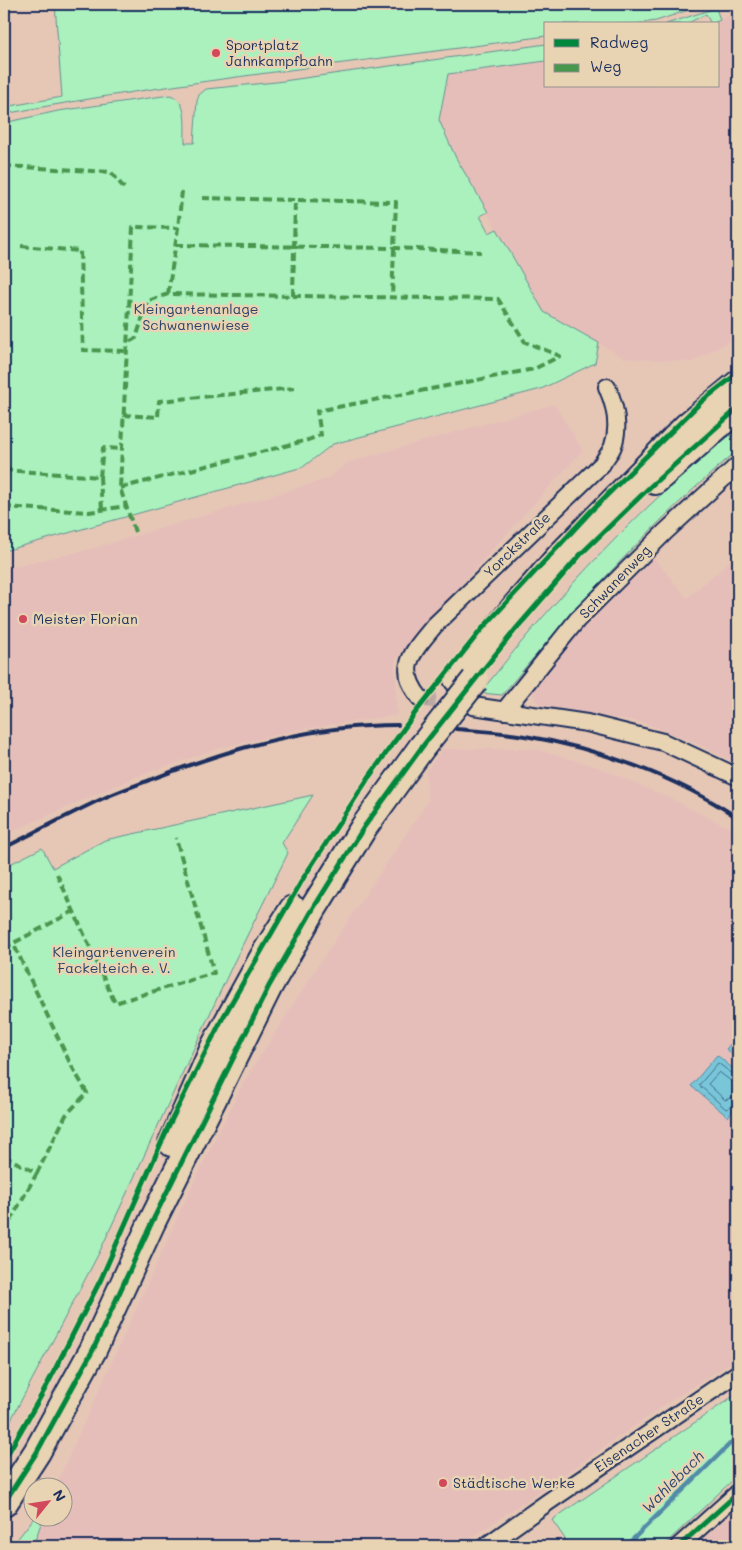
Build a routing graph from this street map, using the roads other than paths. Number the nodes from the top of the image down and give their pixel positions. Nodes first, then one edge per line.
1 (738, 384) edge
2 (607, 387) dead end
3 (738, 408) edge
4 (738, 465) edge
5 (466, 679) junction
6 (420, 698) dead end
7 (473, 706) tunnel mouth
8 (504, 711) junction
9 (414, 747) junction
10 (738, 776) edge
11 (738, 1373) edge
12 (4, 1478) edge
13 (738, 1493) edge
14 (4, 1503) edge
15 (486, 1546) edge
16 (679, 1546) edge

1 - 5 main road
2 - 6 street, Yorckstraße
3 - 5 main road
4 - 8 street, Schwanenweg
5 - 9 main road, bridge
7 - 8 street
8 - 10 street
9 - 12 main road
9 - 14 main road
11 - 15 street, Eisenacher Straße
13 - 16 street

